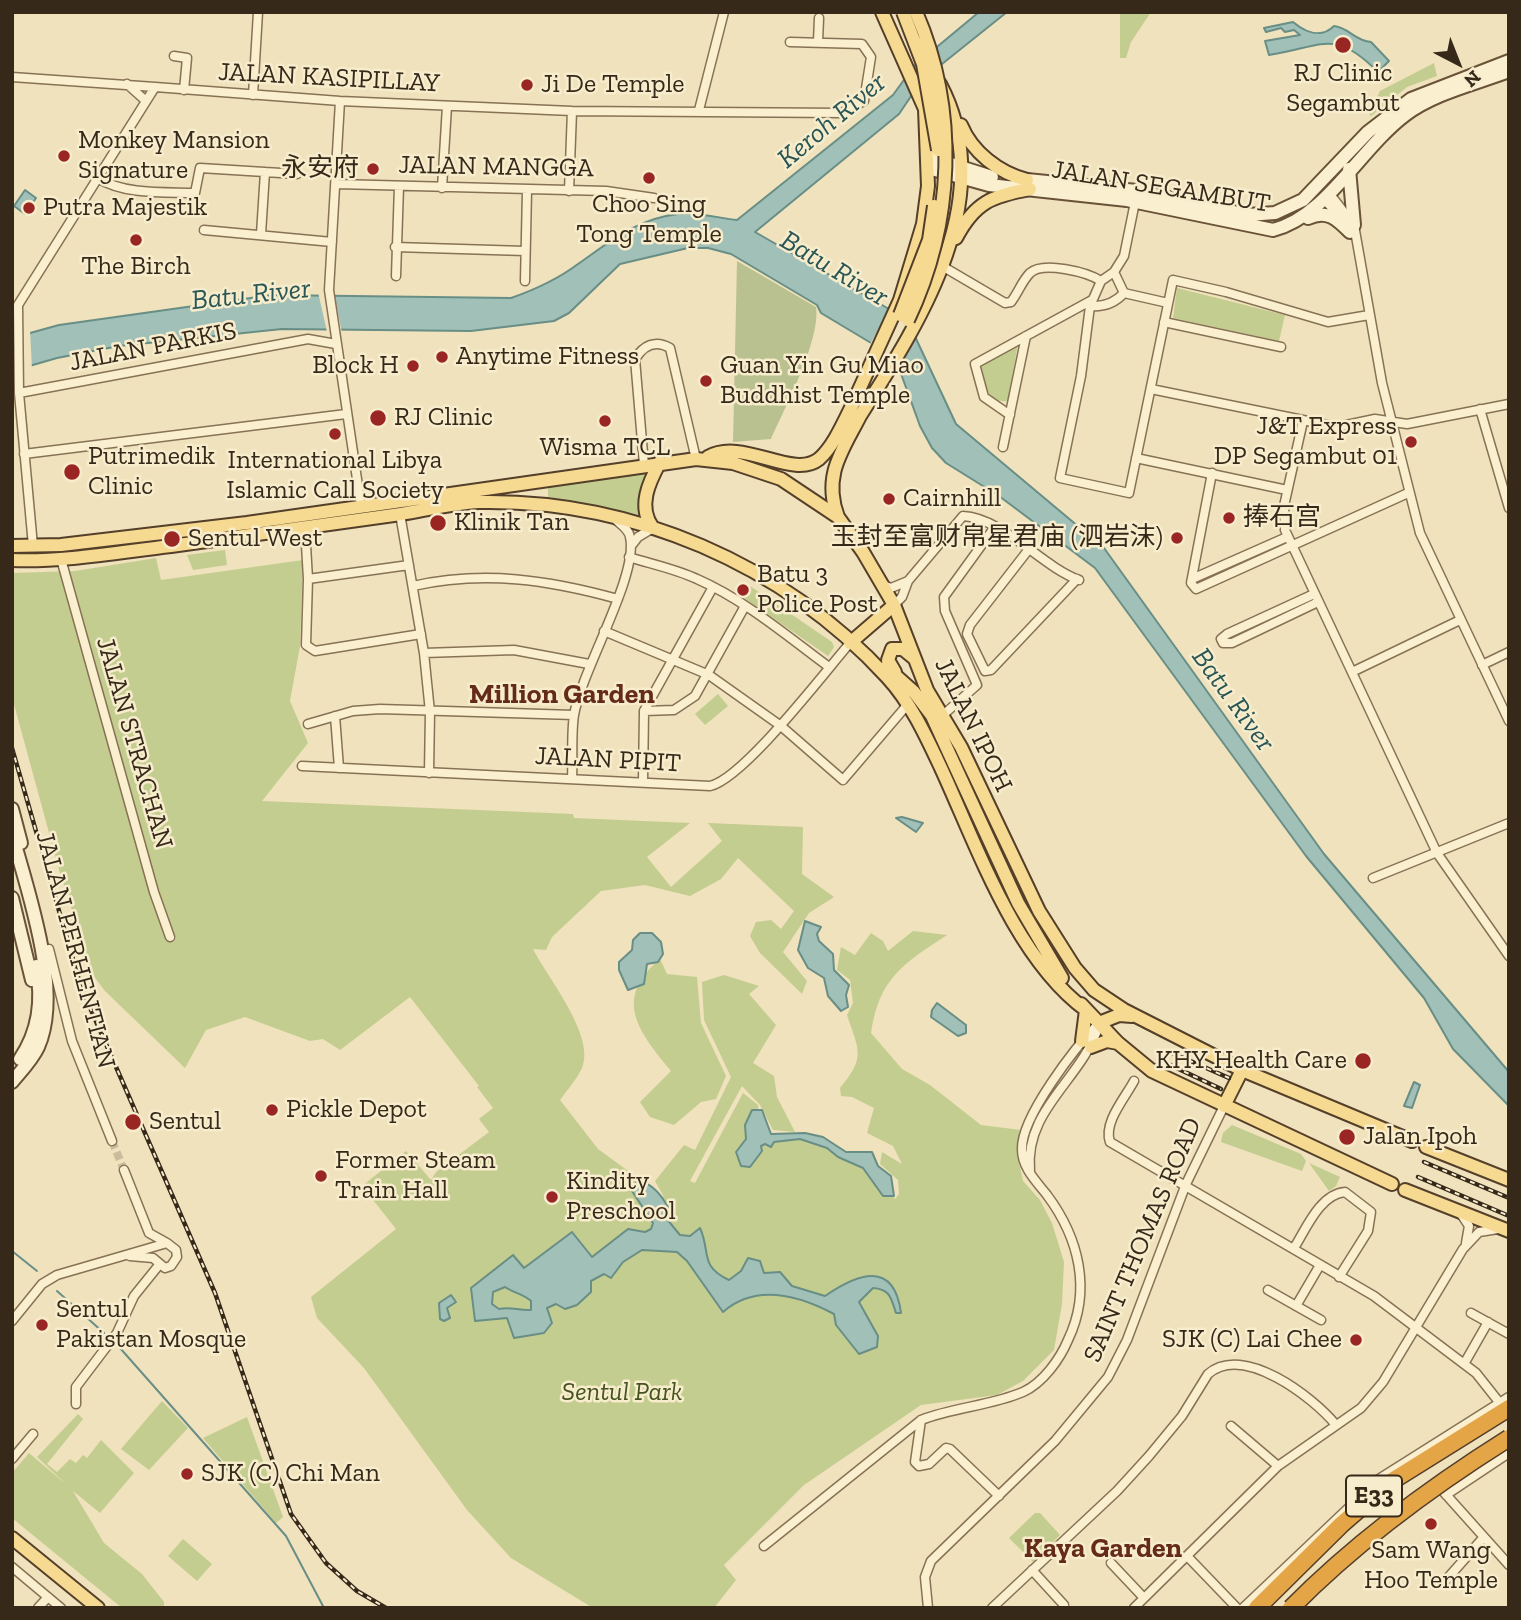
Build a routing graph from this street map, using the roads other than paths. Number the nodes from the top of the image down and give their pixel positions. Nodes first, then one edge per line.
1 (258, 12) edge
2 (724, 12) edge
3 (882, 12) edge
4 (897, 12) edge
5 (903, 12) edge
6 (916, 12) edge
7 (819, 18) dead end
8 (790, 42) dead end
9 (818, 42) junction
10 (174, 56) dead end
11 (1509, 61) edge
12 (1509, 71) edge
13 (12, 77) edge
14 (127, 84) junction
15 (155, 87) junction
16 (184, 90) junction
17 (253, 94) junction
18 (947, 98) junction
19 (146, 101) junction
20 (340, 101) junction
21 (447, 106) junction
22 (1401, 106) junction
23 (699, 110) junction
24 (572, 111) junction
25 (928, 162) junction
26 (1349, 169) junction
27 (265, 172) junction
28 (961, 172) junction
29 (298, 174) dead end
30 (97, 178) junction
31 (337, 184) junction
32 (1028, 184) junction
33 (399, 187) junction
34 (442, 188) junction
35 (527, 191) junction
36 (569, 191) junction
37 (1326, 195) junction
38 (654, 198) dead end
39 (1135, 202) junction
40 (1218, 209) junction
41 (1294, 224) junction
42 (204, 230) dead end
43 (1352, 231) junction
44 (261, 234) junction
45 (332, 242) junction
46 (395, 247) junction
47 (525, 251) junction
48 (947, 264) junction
49 (1114, 272) junction
50 (396, 276) dead end
51 (525, 281) dead end
52 (1101, 281) junction
53 (25, 292) junction
54 (1124, 293) junction
55 (12, 295) edge
56 (1091, 303) junction
57 (1168, 303) junction
58 (15, 305) edge
59 (1369, 315) junction
60 (1164, 321) junction
61 (1026, 336) junction
62 (336, 344) junction
63 (1281, 347) dead end
64 (19, 389) junction
65 (1151, 389) junction
66 (854, 401) junction
67 (1509, 404) edge
68 (1480, 409) junction
69 (346, 414) junction
70 (1010, 415) junction
71 (858, 419) junction
72 (1303, 421) junction
73 (1392, 423) junction
74 (1003, 447) dead end
75 (24, 454) junction
76 (1136, 458) junction
77 (700, 459) junction
78 (660, 462) junction
79 (644, 465) junction
80 (1212, 473) junction
81 (537, 482) junction
82 (1287, 490) junction
83 (1408, 493) junction
84 (470, 502) junction
85 (532, 505) junction
86 (361, 506) junction
87 (1509, 508) edge
88 (400, 514) junction
89 (609, 516) junction
90 (838, 517) junction
91 (305, 528) junction
92 (653, 528) junction
93 (994, 528) junction
94 (1287, 537) junction
95 (12, 546) edge
96 (33, 546) junction
97 (631, 546) junction
98 (1292, 546) junction
99 (1029, 549) junction
100 (629, 557) junction
101 (61, 559) junction
102 (12, 560) edge
103 (409, 565) junction
104 (308, 579) junction
105 (1192, 579) junction
106 (908, 581) junction
107 (883, 585) junction
108 (413, 586) junction
109 (713, 587) junction
110 (1316, 598) junction
111 (618, 599) junction
112 (745, 606) junction
113 (894, 606) junction
114 (1460, 620) junction
115 (873, 623) junction
116 (604, 631) junction
117 (421, 634) junction
118 (850, 642) junction
119 (1509, 652) edge
120 (424, 653) junction
121 (673, 658) junction
122 (916, 660) junction
123 (589, 664) junction
124 (1482, 665) junction
125 (829, 667) junction
126 (1352, 672) junction
127 (709, 675) junction
128 (899, 678) junction
129 (908, 704) junction
130 (644, 711) junction
131 (430, 712) junction
132 (574, 715) junction
133 (943, 715) junction
134 (335, 716) junction
135 (1509, 721) edge
136 (309, 724) dead end
137 (781, 726) junction
138 (302, 766) dead end
139 (339, 768) junction
140 (429, 773) junction
141 (572, 779) junction
142 (643, 782) junction
143 (12, 809) edge
144 (1509, 823) edge
145 (12, 834) edge
146 (1437, 853) junction
147 (12, 867) edge
148 (1373, 878) dead end
149 (12, 898) edge
150 (15, 921) edge
151 (170, 937) dead end
152 (45, 952) junction
153 (1509, 956) edge
154 (41, 972) junction
155 (1094, 990) junction
156 (39, 1004) junction
157 (1086, 1010) junction
158 (1140, 1017) junction
159 (1099, 1023) junction
160 (1118, 1043) junction
161 (1087, 1044) junction
162 (12, 1069) edge
163 (1242, 1070) junction
164 (1134, 1081) dead end
165 (12, 1082) edge
166 (1224, 1106) junction
167 (1412, 1141) dead end
168 (112, 1142) tunnel mouth
169 (1426, 1147) dead end
170 (124, 1170) tunnel mouth
171 (1509, 1180) edge
172 (1186, 1184) junction
173 (1392, 1184) dead end
174 (1405, 1190) dead end
175 (1458, 1211) junction
176 (1506, 1230) edge
177 (167, 1243) junction
178 (1294, 1248) junction
179 (1463, 1249) junction
180 (130, 1256) junction
181 (1320, 1265) junction
182 (160, 1266) junction
183 (1339, 1277) junction
184 (1268, 1290) dead end
185 (1296, 1306) junction
186 (1472, 1313) dead end
187 (1321, 1320) dead end
188 (12, 1321) edge
189 (1488, 1322) junction
190 (1414, 1329) junction
191 (1509, 1334) edge
192 (1464, 1364) junction
193 (1509, 1397) edge
194 (75, 1404) dead end
195 (1504, 1405) edge
196 (921, 1420) junction
197 (1336, 1425) junction
198 (1231, 1426) dead end
199 (33, 1434) dead end
200 (1509, 1441) edge
201 (1509, 1453) edge
202 (12, 1459) edge
203 (1278, 1466) junction
204 (1443, 1492) junction
205 (999, 1496) junction
206 (12, 1538) edge
207 (1484, 1538) junction
208 (765, 1546) dead end
209 (1187, 1556) junction
210 (1111, 1563) dead end
211 (1509, 1565) edge
212 (12, 1567) edge
213 (1032, 1570) junction
214 (1446, 1580) dead end
215 (48, 1597) junction
216 (1144, 1598) junction
217 (1064, 1605) dead end
218 (95, 1606) edge
219 (38, 1608) edge
220 (61, 1608) edge
221 (928, 1608) edge
222 (992, 1608) edge
223 (1134, 1608) edge
224 (1237, 1608) edge
225 (1243, 1608) edge
226 (1257, 1608) edge
227 (1293, 1608) edge

1 - 17 street
2 - 23 street
3 - 25 main road
4 - 18 main road, bridge
5 - 66 main road, bridge
6 - 71 main road, bridge
7 - 9 street
8 - 9 street, JALAN KASIPILLAY
9 - 23 street, JALAN KASIPILLAY
10 - 16 street
11 - 22 main road, JALAN SEGAMBUT
12 - 26 main road, JALAN SEGAMBUT
13 - 14 street, JALAN KASIPILLAY
14 - 15 street, JALAN KASIPILLAY
14 - 19 street
15 - 16 street, JALAN KASIPILLAY
15 - 19 street
16 - 17 street, JALAN KASIPILLAY
17 - 20 street, JALAN KASIPILLAY
18 - 28 main road
18 - 32 main road
19 - 30 street
20 - 21 street, JALAN KASIPILLAY
20 - 31 street
21 - 24 street, JALAN KASIPILLAY
21 - 34 street
22 - 37 main road
22 - 40 main road, JALAN SEGAMBUT
23 - 24 street, JALAN KASIPILLAY
24 - 36 street
25 - 28 main road, JALAN SEGAMBUT
25 - 66 main road
26 - 37 main road, JALAN SEGAMBUT
26 - 43 main road
27 - 29 street
27 - 30 street
27 - 44 street
28 - 32 main road, JALAN SEGAMBUT
28 - 48 main road
30 - 53 street
31 - 33 street, JALAN MANGGA
31 - 45 street
32 - 39 main road, JALAN SEGAMBUT
32 - 40 main road, JALAN SEGAMBUT
32 - 48 main road
33 - 34 street, JALAN MANGGA
33 - 46 street
34 - 35 street, JALAN MANGGA
35 - 36 street, JALAN MANGGA
35 - 47 street
36 - 38 street, JALAN MANGGA
37 - 40 main road
37 - 41 main road, JALAN SEGAMBUT
37 - 43 street
39 - 41 main road, JALAN SEGAMBUT
39 - 49 street
41 - 43 main road
42 - 44 street
43 - 59 street
44 - 45 street
45 - 62 street
46 - 47 street
46 - 50 street
47 - 51 street
48 - 52 street
48 - 71 main road
49 - 52 street
49 - 54 street
52 - 56 street
53 - 55 street
53 - 58 street
54 - 56 street
54 - 57 street
56 - 61 street
56 - 76 street
57 - 59 street
57 - 60 street
58 - 64 street
59 - 73 street
60 - 63 street
60 - 65 street
61 - 70 street
61 - 70 street
62 - 64 street, JALAN PARKIS
62 - 69 street
64 - 75 street
65 - 72 street
65 - 76 street
66 - 77 main road
67 - 68 street
68 - 73 street
68 - 87 street
69 - 75 street
69 - 86 street
70 - 74 street
71 - 90 main road
72 - 73 street
72 - 82 street
73 - 83 street
75 - 96 street
76 - 80 street
77 - 78 main road
77 - 79 street
77 - 90 main road
78 - 79 main road
78 - 92 main road
79 - 81 main road
80 - 82 street
80 - 105 street
81 - 85 main road
81 - 86 main road
82 - 94 street
83 - 98 street
83 - 114 street
84 - 85 main road
84 - 86 main road
84 - 88 main road
85 - 89 main road
86 - 96 main road
88 - 91 main road
88 - 103 street
89 - 92 main road
89 - 97 street
90 - 107 main road, JALAN IPOH
91 - 101 main road
91 - 104 street
92 - 97 street
92 - 118 main road
93 - 99 street
93 - 106 street
93 - 133 street
94 - 98 street
94 - 105 street
95 - 96 main road
97 - 100 street
98 - 105 street
98 - 110 street
99 - 99 street
100 - 109 street
100 - 111 street
101 - 102 main road
101 - 151 street, JALAN STRACHAN
103 - 104 street
103 - 108 street
104 - 117 street
106 - 107 street
106 - 113 street
107 - 113 main road, JALAN IPOH
107 - 115 main road
108 - 111 street
108 - 117 street
109 - 112 street
109 - 121 street
110 - 110 street
110 - 126 street
111 - 116 street
112 - 125 street
112 - 127 street
113 - 115 main road
113 - 122 main road, JALAN IPOH
114 - 124 street
114 - 126 street
115 - 118 main road
116 - 121 street
116 - 123 street
117 - 120 street
118 - 125 street, JALAN PIPIT
118 - 128 main road, JALAN IPOH
118 - 129 main road
119 - 124 street
120 - 123 street
120 - 131 street
121 - 127 street
121 - 130 street
122 - 128 main road
122 - 133 main road, JALAN IPOH
123 - 132 street
124 - 135 street
125 - 137 street, JALAN PIPIT
126 - 146 street
127 - 130 street
127 - 137 street
128 - 157 main road, JALAN IPOH
129 - 137 street
129 - 157 main road
130 - 142 street
131 - 132 street
131 - 134 street
131 - 140 street
132 - 141 street
133 - 155 main road, JALAN IPOH
134 - 136 street
134 - 139 street
137 - 142 street, JALAN PIPIT
138 - 139 street, JALAN PIPIT
139 - 140 street, JALAN PIPIT
140 - 141 street, JALAN PIPIT
141 - 142 street, JALAN PIPIT
143 - 152 main road, JALAN PERHENTIAN
144 - 146 street
145 - 152 main road
146 - 148 street
146 - 153 street
147 - 154 main road
149 - 150 main road, JALAN PERHENTIAN
150 - 156 main road, JALAN PERHENTIAN
152 - 154 main road
152 - 168 street, JALAN PERHENTIAN
154 - 156 main road
154 - 165 main road
155 - 158 main road, JALAN IPOH
155 - 159 main road
156 - 162 main road
157 - 159 main road, JALAN IPOH
157 - 161 main road
158 - 159 main road
158 - 163 main road, JALAN IPOH
159 - 160 main road, JALAN IPOH
159 - 161 street
160 - 161 main road
160 - 166 main road, JALAN IPOH
161 - 196 street
163 - 166 main road
163 - 167 main road, JALAN IPOH
164 - 172 street
166 - 172 street, SAINT THOMAS ROAD
166 - 173 main road, JALAN IPOH
169 - 171 main road
170 - 177 street
172 - 178 street
172 - 205 street, SAINT THOMAS ROAD
174 - 175 main road
175 - 176 main road
175 - 179 street
176 - 179 street
177 - 180 street
177 - 182 street
178 - 181 street
178 - 183 street
179 - 190 street
180 - 182 street
180 - 188 street
181 - 183 street
181 - 185 street
182 - 194 street
183 - 190 street
184 - 185 street
185 - 187 street
186 - 189 street
189 - 191 street
189 - 192 street
190 - 192 street
190 - 197 street
192 - 195 street
193 - 195 street
195 - 225 street
195 - 226 highway, E33
196 - 205 street
196 - 208 street
197 - 203 street
197 - 213 street
198 - 203 street
199 - 202 street
200 - 204 street
200 - 227 highway, E33, bridge
201 - 204 street
203 - 209 street
204 - 207 street
204 - 227 street
205 - 221 street, SAINT THOMAS ROAD
206 - 218 main road
207 - 211 street
207 - 214 street
209 - 216 street
209 - 224 street
210 - 216 street
212 - 215 street
213 - 217 street
213 - 222 street
215 - 219 street
215 - 220 street
216 - 223 street

